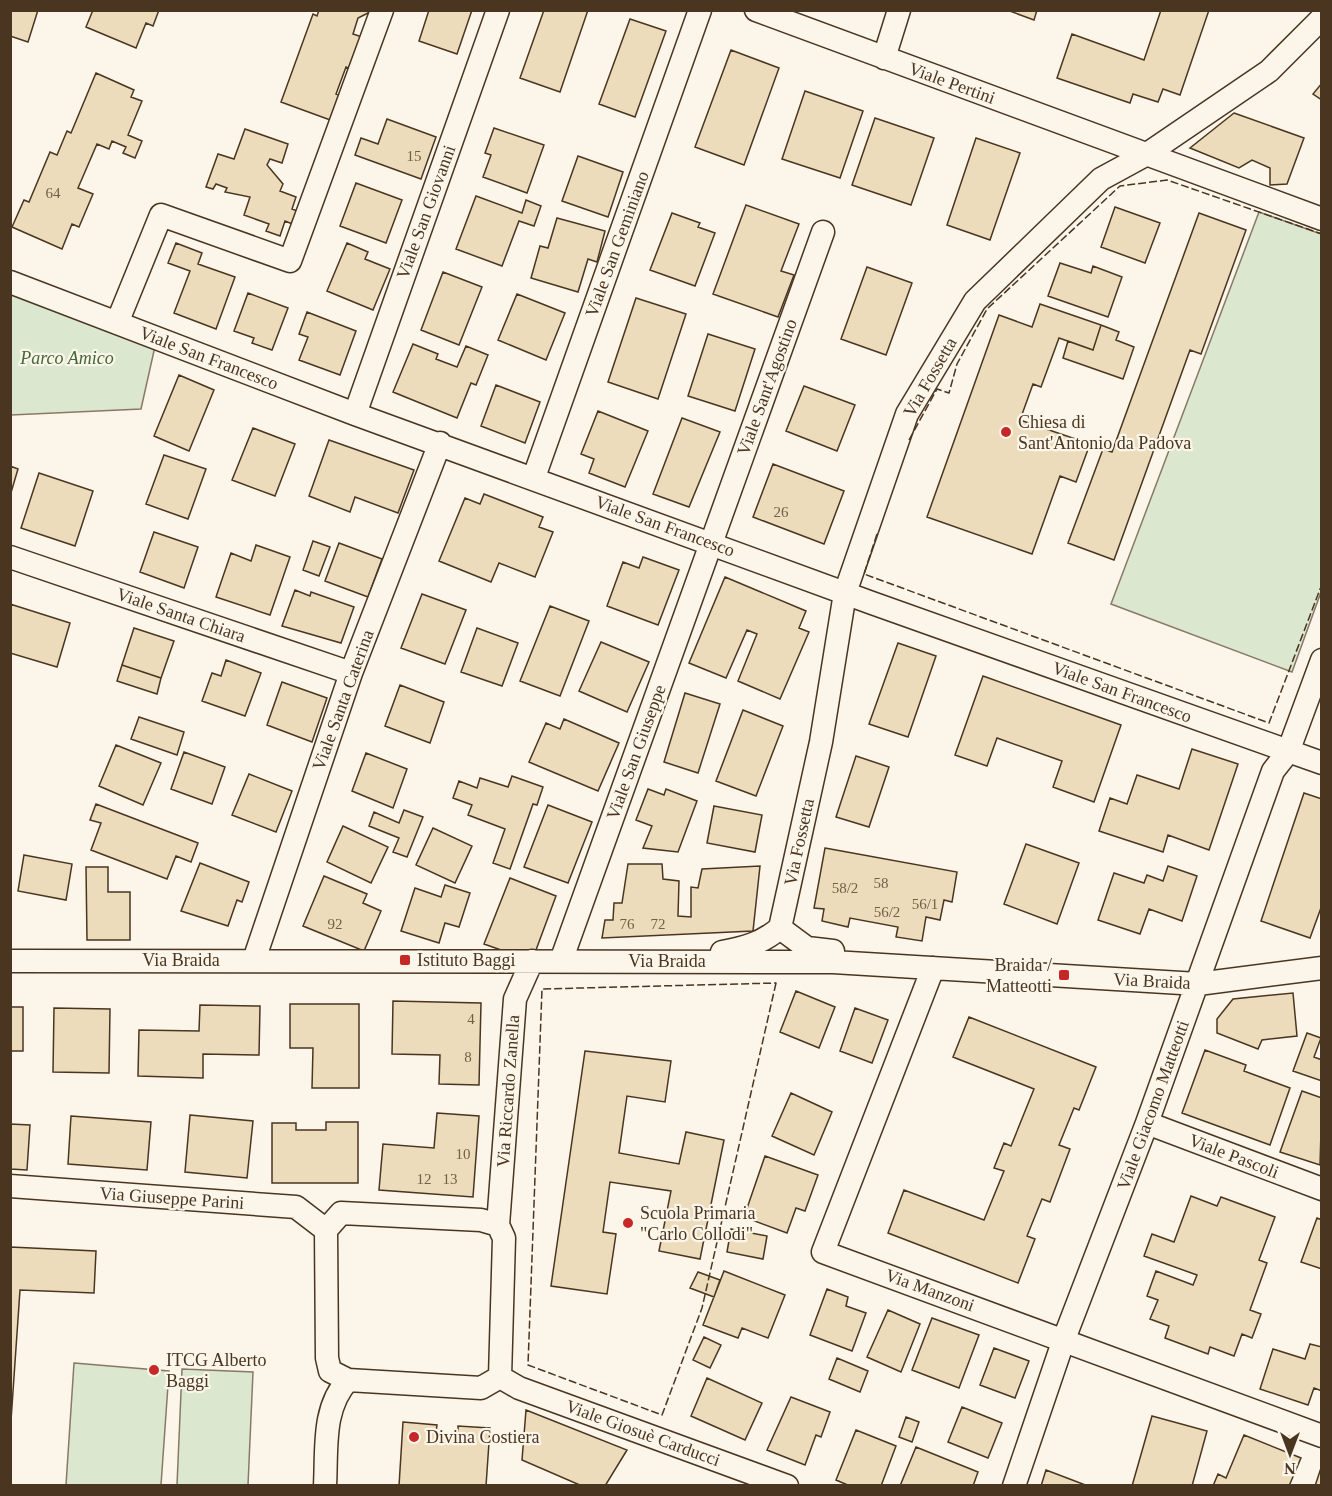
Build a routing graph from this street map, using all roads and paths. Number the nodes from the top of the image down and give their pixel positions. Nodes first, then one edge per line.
1 (382, 10) edge
2 (498, 10) edge
3 (700, 10) edge
4 (756, 10) edge
5 (899, 10) edge
6 (1322, 18) edge
7 (884, 58) junction
8 (1147, 154) junction
9 (1322, 219) edge
10 (823, 232) dead end
11 (10, 282) edge
12 (117, 323) junction
13 (355, 414) junction
14 (440, 443) junction
15 (534, 477) junction
16 (711, 543) junction
17 (10, 557) edge
18 (845, 593) junction
19 (1322, 660) edge
20 (351, 673) junction
21 (1288, 752) junction
22 (1322, 763) edge
23 (780, 928) junction
24 (254, 960) junction
25 (10, 961) edge
26 (532, 961) junction
27 (561, 961) junction
28 (709, 961) junction
29 (867, 964) junction
30 (933, 968) junction
31 (1322, 968) edge
32 (1198, 984) junction
33 (1147, 1123) junction
34 (10, 1186) edge
35 (1322, 1189) edge
36 (498, 1225) junction
37 (326, 1230) junction
38 (1064, 1339) junction
39 (501, 1377) junction
40 (348, 1380) junction
41 (1322, 1436) edge
42 (325, 1485) edge
43 (787, 1485) edge
44 (1014, 1485) edge

1 - 12 street
2 - 13 street, Viale San Giovanni
3 - 15 street, Viale San Geminiano
4 - 7 street, Viale Pertini
5 - 7 street
6 - 8 street, Via Fossetta
7 - 8 street, Viale Pertini
8 - 9 street, Viale Pertini
8 - 18 street, Via Fossetta
10 - 16 street, Viale Sant'Agostino
11 - 12 street, Viale San Francesco
12 - 13 street, Viale San Francesco
13 - 14 street, Viale San Francesco
14 - 15 street, Viale San Francesco
14 - 20 street, Viale Santa Caterina
15 - 16 street, Viale San Francesco
16 - 18 street, Viale San Francesco
16 - 27 street, Viale San Giuseppe
17 - 20 street, Viale Santa Chiara
18 - 21 street, Viale San Francesco
18 - 23 street, Via Fossetta
19 - 21 street, Viale Giacomo Matteotti
20 - 24 street, Viale Santa Caterina
21 - 22 street, Viale San Francesco
21 - 32 street, Viale Giacomo Matteotti
23 - 28 street
23 - 29 street
24 - 25 street, Via Braida
24 - 26 street, Via Braida
26 - 27 street, Via Braida
26 - 36 street, Via Riccardo Zanella
27 - 28 street, Via Braida
28 - 29 street, Via Braida
29 - 30 street, Via Braida
30 - 32 street, Via Braida
30 - 38 street, Via Manzoni
31 - 32 street, Via Braida
32 - 33 street, Viale Giacomo Matteotti
33 - 35 street, Viale Pascoli
33 - 38 street, Viale Giacomo Matteotti
34 - 37 street, Via Giuseppe Parini
36 - 37 street
36 - 39 street, Via Riccardo Zanella
37 - 40 street
38 - 41 street, Via Manzoni
38 - 44 street, Viale Giacomo Matteotti
39 - 40 street
39 - 43 street, Viale Giosuè Carducci
40 - 42 street

